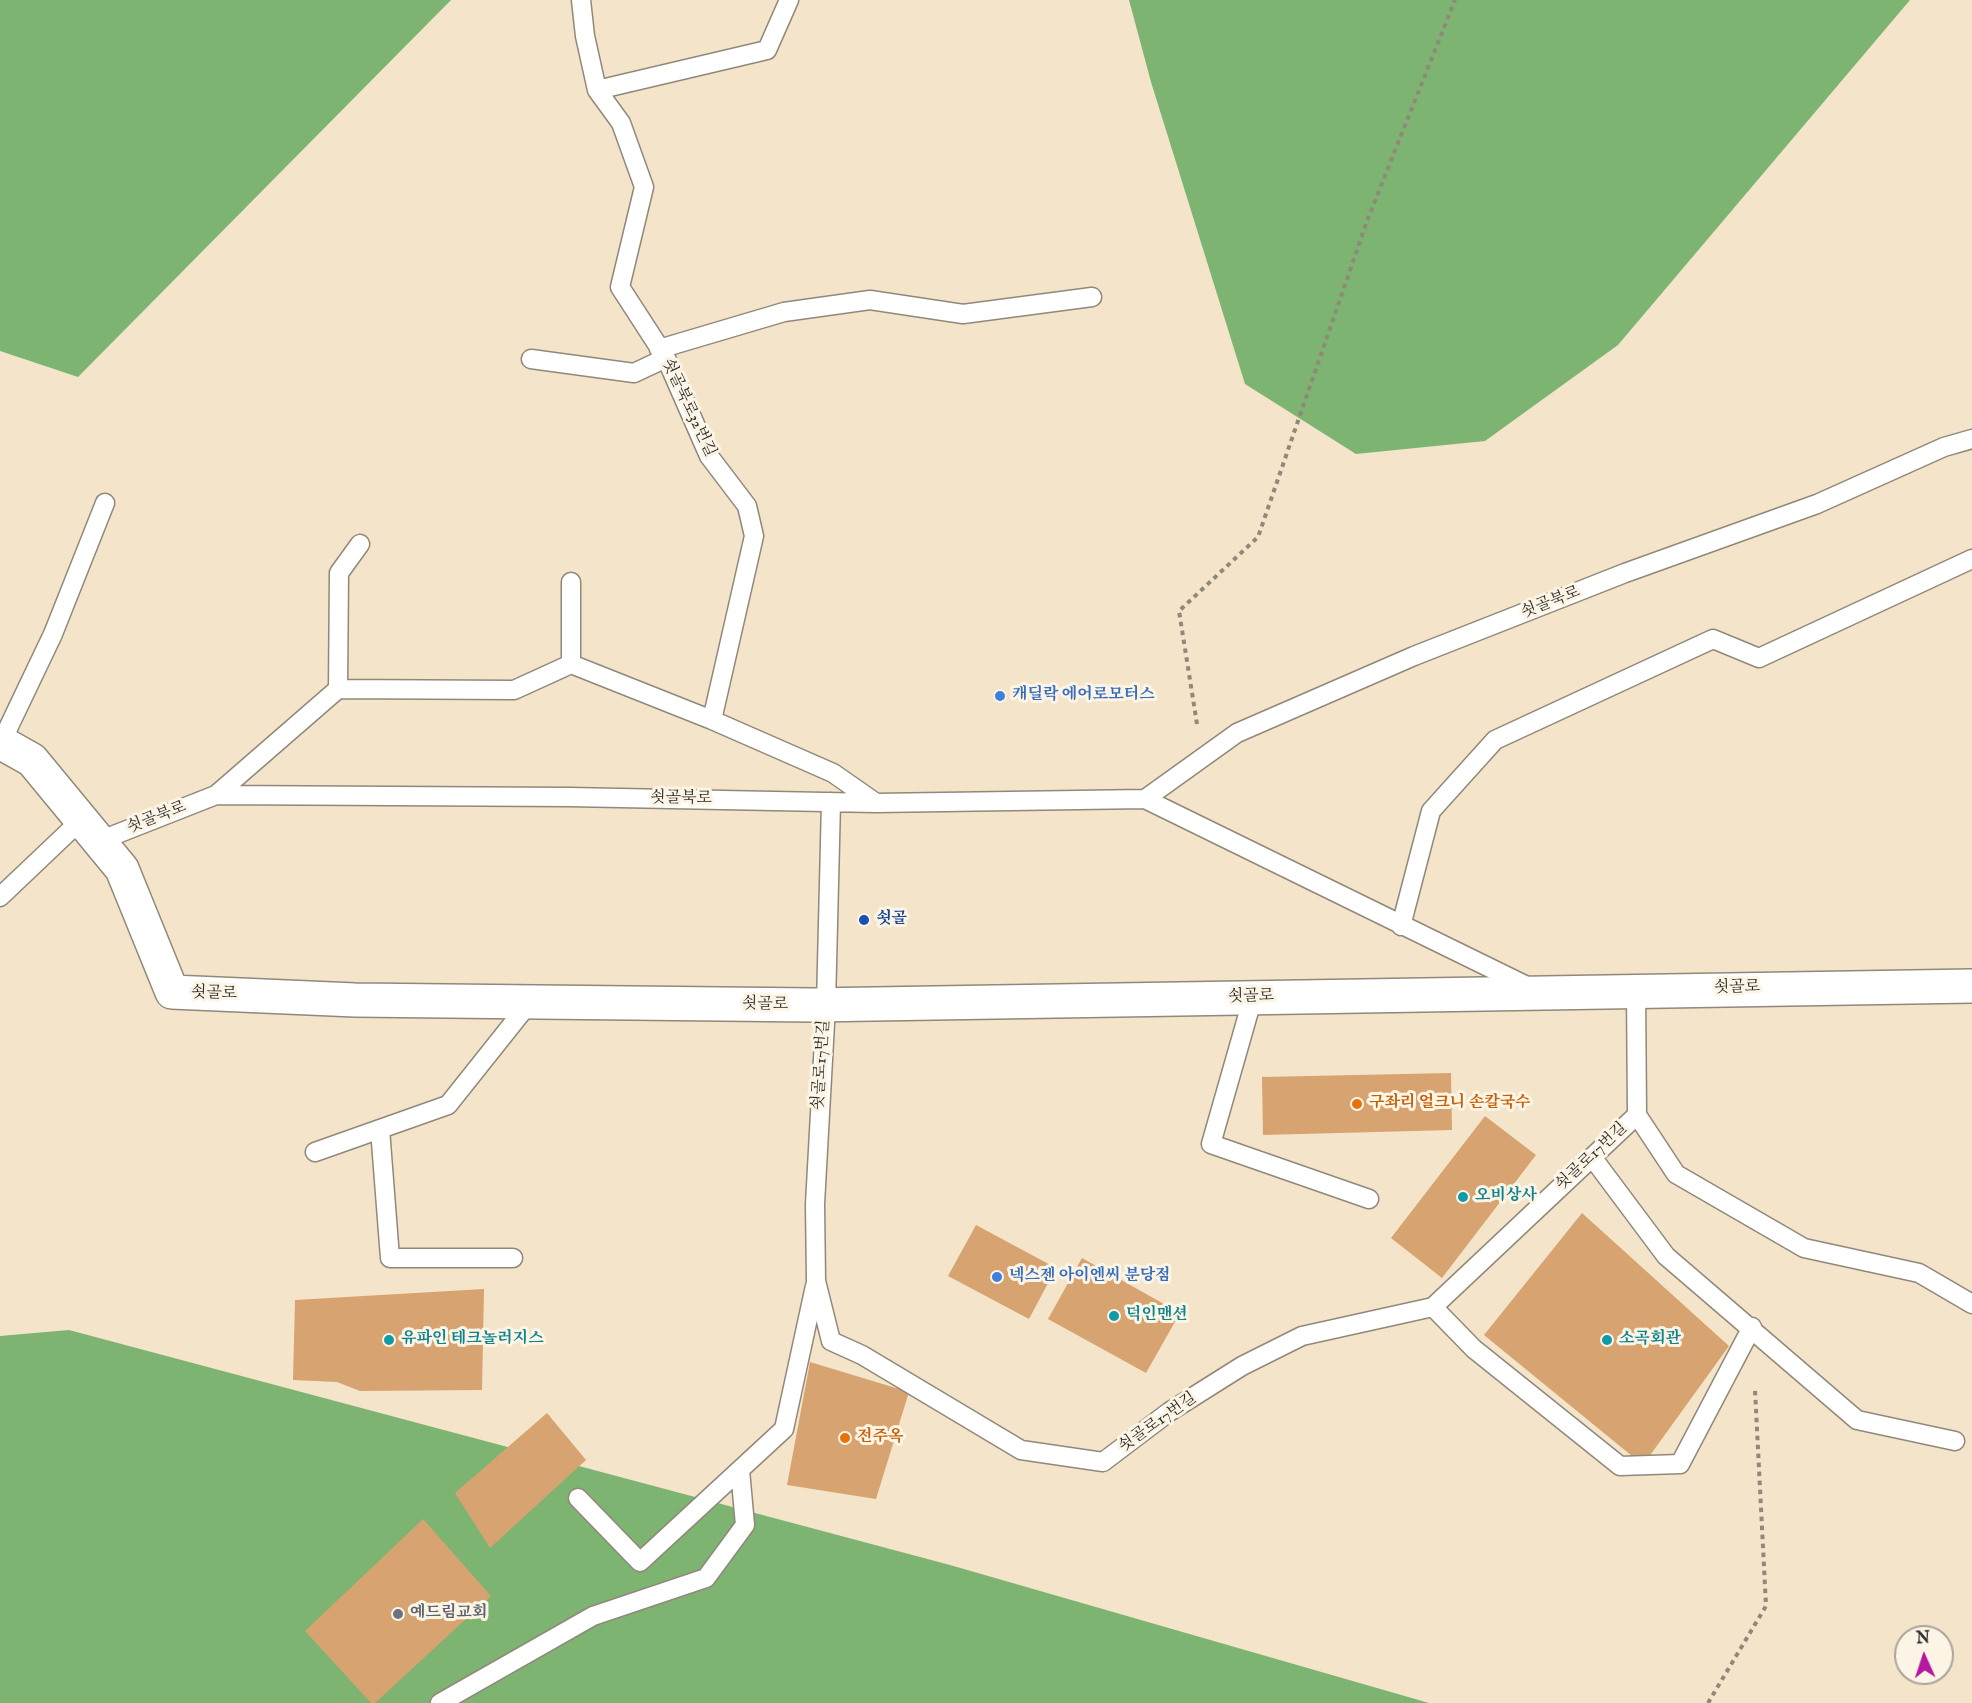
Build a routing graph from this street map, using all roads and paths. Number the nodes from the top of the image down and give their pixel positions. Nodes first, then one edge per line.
1 (581, 0) edge
2 (789, 0) edge
3 (1455, 0) edge
4 (597, 90) junction
5 (1092, 297) dead end
6 (662, 354) junction
7 (531, 359) dead end
8 (1972, 439) edge
9 (105, 503) dead end
10 (360, 544) dead end
11 (1972, 559) edge
12 (571, 582) dead end
13 (571, 664) junction
14 (338, 689) junction
15 (712, 720) junction
16 (1, 742) edge
17 (1203, 757) junction
18 (216, 795) junction
19 (1145, 799) junction
20 (831, 801) junction
21 (876, 803) junction
22 (90, 831) junction
23 (0, 897) edge
24 (1401, 926) junction
25 (1972, 986) edge
26 (1636, 990) junction
27 (1539, 992) junction
28 (1253, 997) junction
29 (530, 1002) junction
30 (826, 1005) junction
31 (1637, 1115) junction
32 (380, 1129) junction
33 (315, 1152) dead end
34 (1592, 1157) junction
35 (1370, 1199) dead end
36 (513, 1258) dead end
37 (816, 1281) junction
38 (1972, 1304) edge
39 (1433, 1307) junction
40 (1752, 1327) junction
41 (1755, 1385) dead end
42 (1955, 1441) dead end
43 (740, 1470) junction
44 (578, 1498) dead end
45 (440, 1703) edge
46 (1708, 1703) edge

1 - 4 lane, 쇳골북로32번길
2 - 4 lane
3 - 17 path
4 - 6 lane, 쇳골북로32번길
5 - 6 lane
6 - 7 lane
6 - 15 lane, 쇳골북로32번길
8 - 17 lane, 쇳골북로
9 - 16 lane, 쇳골로
10 - 14 lane
11 - 24 lane
12 - 13 lane
13 - 14 lane
13 - 15 lane
14 - 18 lane, 쇳골북로
15 - 21 lane
16 - 22 street, 쇳골로
17 - 19 lane, 쇳골북로
18 - 20 lane, 쇳골북로
18 - 22 lane, 쇳골북로
19 - 21 lane, 쇳골북로
19 - 24 lane, 쇳골북로
20 - 21 lane, 쇳골북로
20 - 30 lane, 쇳골로17번길
22 - 23 lane
22 - 29 street, 쇳골로
24 - 27 lane, 쇳골북로
25 - 26 street, 쇳골로
26 - 27 street, 쇳골로
26 - 31 lane, 쇳골로17번길
27 - 28 street, 쇳골로
28 - 30 street, 쇳골로
28 - 35 lane
29 - 30 street, 쇳골로
29 - 32 lane
30 - 37 lane, 쇳골로17번길
31 - 34 lane, 쇳골로17번길
31 - 38 lane
32 - 33 lane
32 - 36 lane
34 - 39 lane, 쇳골로17번길
34 - 40 lane
37 - 39 lane, 쇳골로17번길
37 - 43 lane
39 - 40 lane
40 - 42 lane
41 - 46 path
43 - 44 lane
43 - 45 lane

